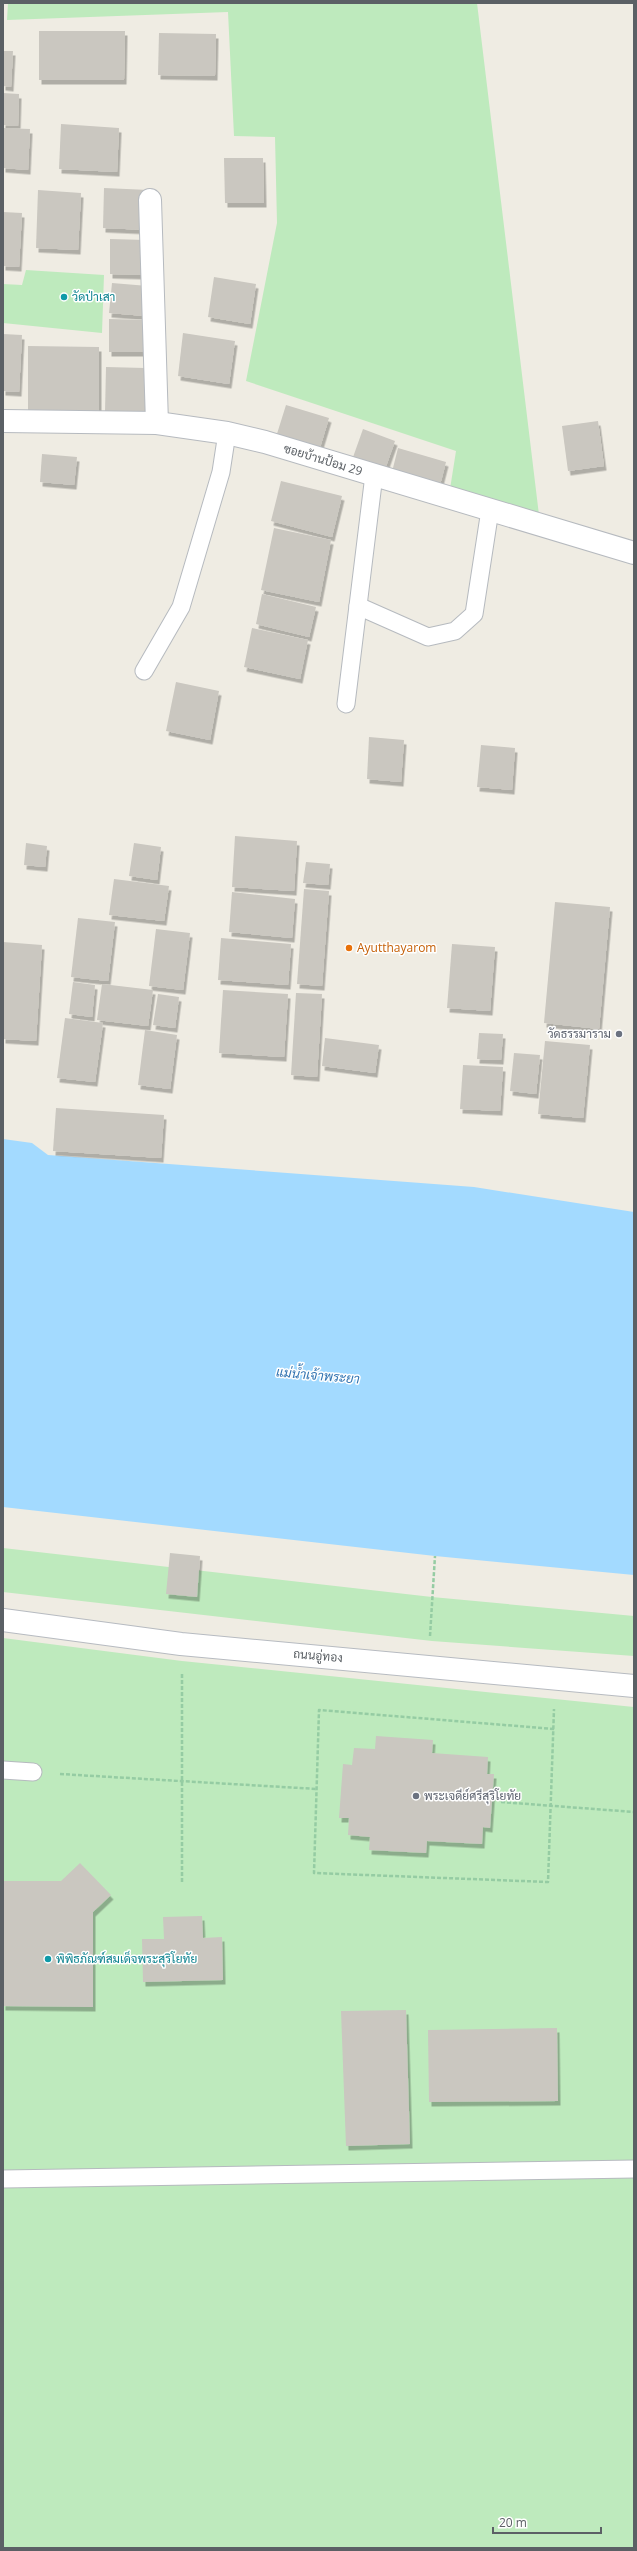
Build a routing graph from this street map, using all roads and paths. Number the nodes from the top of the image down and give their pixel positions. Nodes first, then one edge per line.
1 (150, 200) dead end
2 (3, 422) edge
3 (156, 423) junction
4 (227, 433) junction
5 (374, 475) junction
6 (490, 510) junction
7 (634, 553) edge
8 (358, 606) junction
9 (144, 671) dead end
10 (346, 704) dead end
11 (435, 1556) dead end
12 (3, 1620) edge
13 (181, 1644) junction
14 (428, 1667) junction
15 (556, 1679) junction
16 (634, 1686) edge
17 (554, 1729) junction
18 (3, 1770) edge
19 (33, 1772) joint
20 (182, 1781) junction
21 (317, 1789) junction
22 (501, 1802) dead end
23 (551, 1805) junction
24 (634, 1812) edge
25 (182, 1883) dead end
26 (634, 2169) edge
27 (3, 2179) edge

1 - 3 street
2 - 3 street, ซอยบ้านป้อม 29
3 - 4 street, ซอยบ้านป้อม 29
4 - 5 street, ซอยบ้านป้อม 29
4 - 9 lane
5 - 6 street, ซอยบ้านป้อม 29
5 - 8 lane
6 - 7 street, ซอยบ้านป้อม 29
6 - 8 lane
8 - 10 lane
11 - 14 path
12 - 13 street, ถนนอู่ทอง
13 - 14 street, ถนนอู่ทอง
13 - 20 path
14 - 15 street, ถนนอู่ทอง
15 - 16 street, ถนนอู่ทอง
15 - 17 path
17 - 21 path
17 - 23 path
18 - 19 lane
19 - 20 path
20 - 21 path
20 - 25 path
21 - 23 path
22 - 23 path
23 - 24 path
26 - 27 lane

